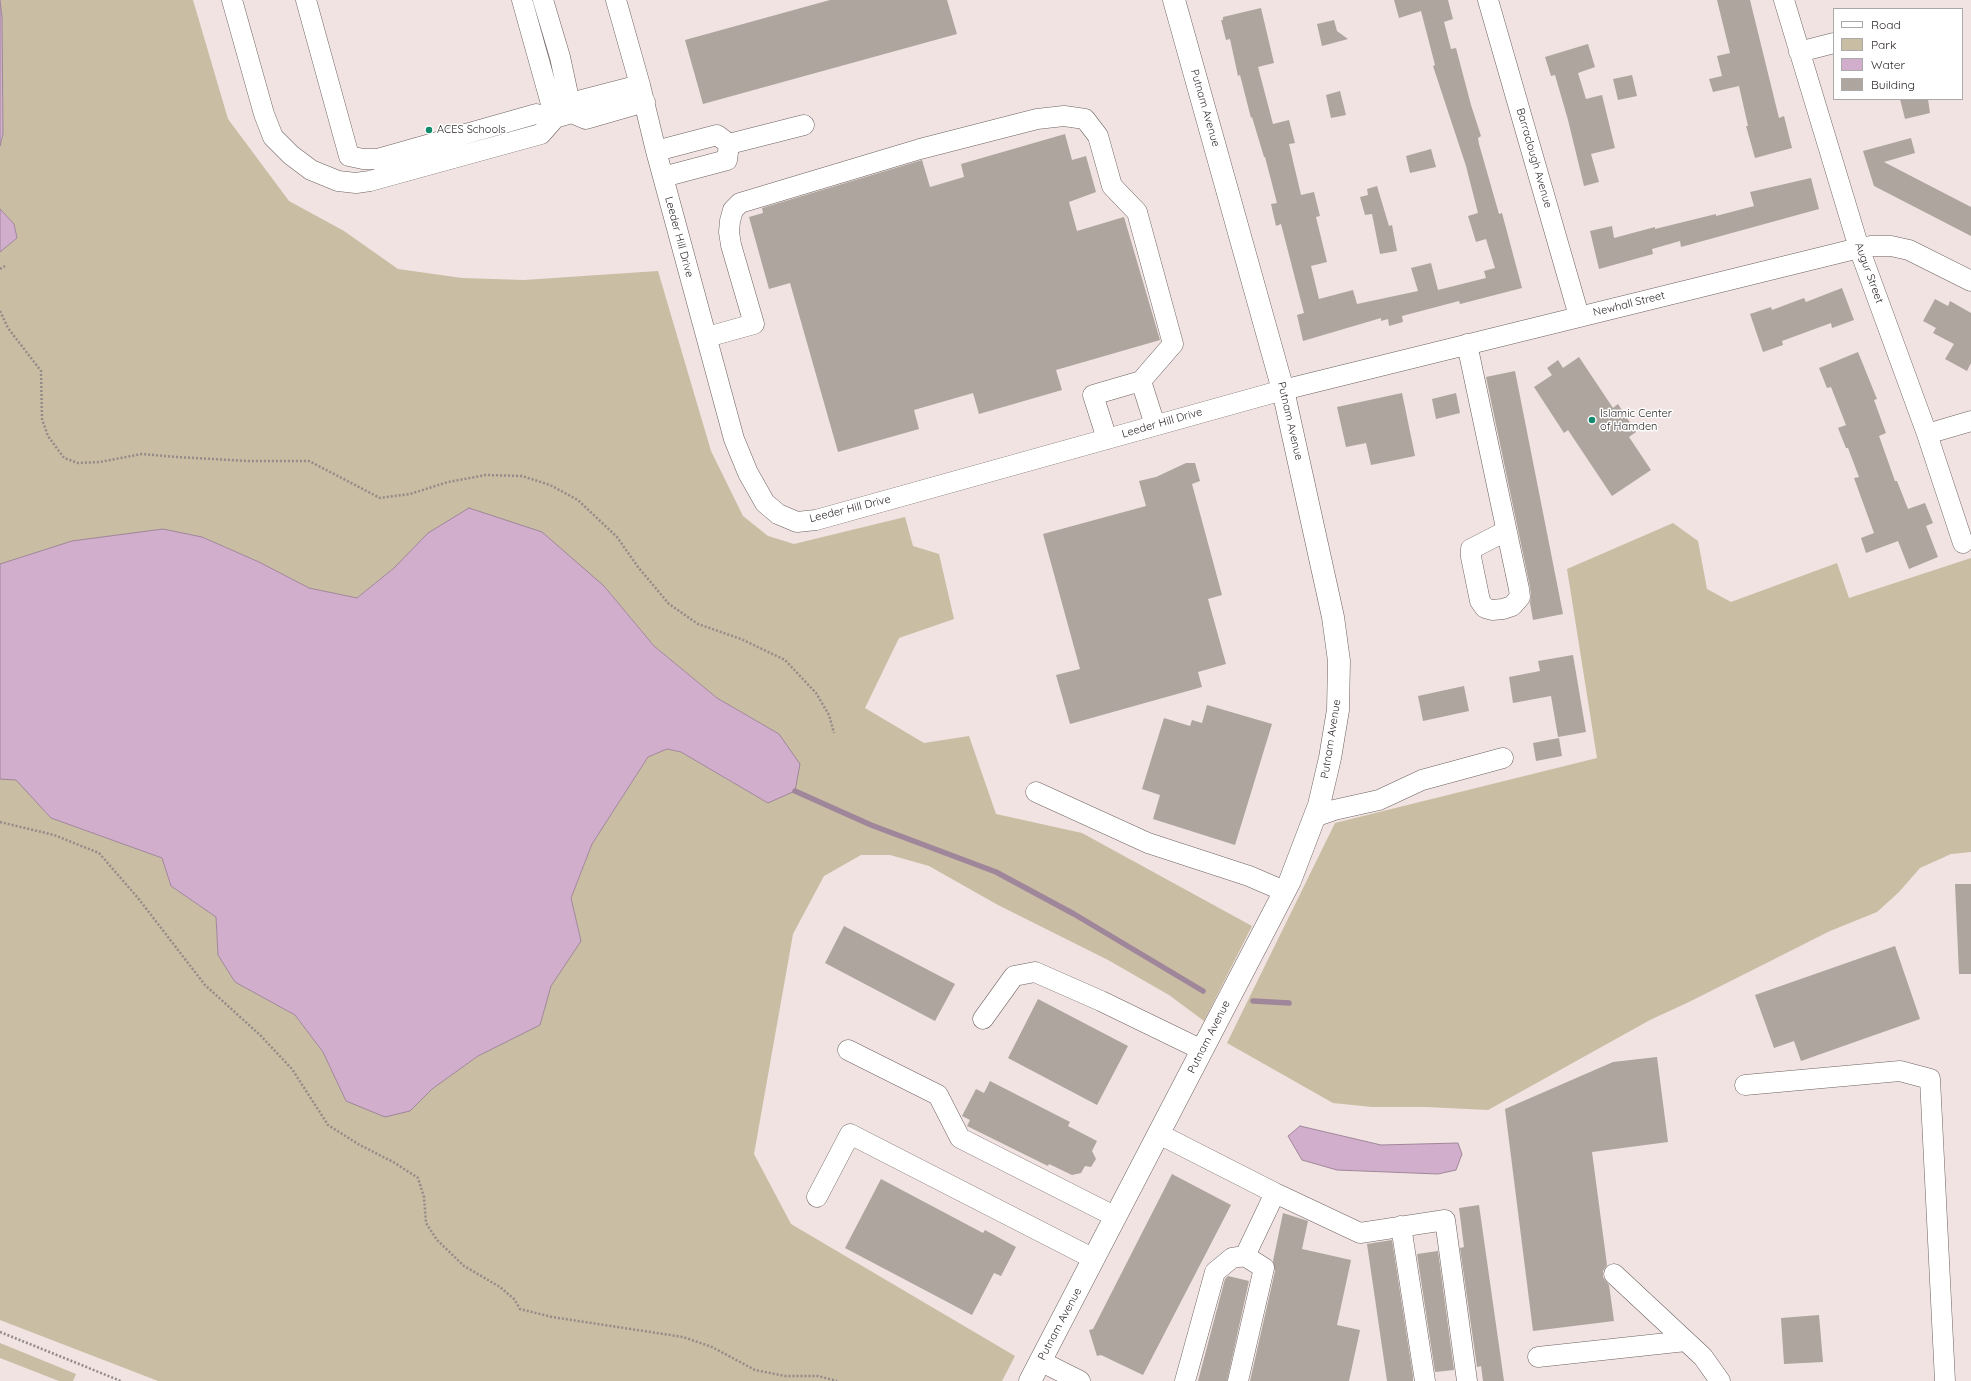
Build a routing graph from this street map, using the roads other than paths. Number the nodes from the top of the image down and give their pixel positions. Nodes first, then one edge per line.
1 (232, 0) edge
2 (306, 0) edge
3 (522, 0) edge
4 (543, 0) edge
5 (616, 0) edge
6 (1174, 0) edge
7 (1488, 0) edge
8 (1784, 0) edge
9 (1833, 43) edge
10 (1799, 52) junction
11 (643, 94) junction
12 (564, 116) junction
13 (804, 125) dead end
14 (729, 144) junction
15 (656, 151) junction
16 (663, 177) junction
17 (1859, 248) junction
18 (1971, 281) edge
19 (1579, 316) junction
20 (707, 337) junction
21 (1467, 344) junction
22 (1141, 381) junction
23 (1283, 390) junction
24 (1971, 421) edge
25 (1155, 425) junction
26 (1927, 434) junction
27 (1107, 439) junction
28 (1506, 531) dead end
29 (1963, 543) dead end
30 (1503, 758) dead end
31 (1036, 792) dead end
32 (1314, 817) junction
33 (1284, 891) junction
34 (983, 1019) dead end
35 (848, 1050) dead end
36 (1202, 1050) junction
37 (1745, 1085) dead end
38 (1159, 1134) junction
39 (1275, 1193) junction
40 (817, 1197) dead end
41 (1116, 1217) junction
42 (1401, 1226) junction
43 (1245, 1256) junction
44 (1094, 1259) junction
45 (1614, 1274) dead end
46 (1686, 1341) junction
47 (1538, 1357) dead end
48 (1040, 1361) junction
49 (1030, 1381) edge
50 (1080, 1381) edge
51 (1184, 1381) edge
52 (1238, 1381) edge
53 (1425, 1381) edge
54 (1467, 1381) edge
55 (1720, 1381) edge
56 (1945, 1381) edge

1 - 12 street
2 - 12 street
3 - 12 street
4 - 12 street
5 - 11 street, Leeder Hill Drive
6 - 23 main road, Putnam Avenue
7 - 19 street, Barraclough Avenue
8 - 10 street, Augur Street
9 - 10 street
10 - 17 street, Augur Street
11 - 12 street
11 - 15 street, Leeder Hill Drive
13 - 14 street
14 - 15 street
14 - 16 street
15 - 16 street, Leeder Hill Drive
16 - 20 street, Leeder Hill Drive
17 - 18 street, Newhall Street
17 - 19 street, Newhall Street
17 - 26 street, Augur Street
19 - 21 street, Newhall Street
20 - 22 street
20 - 27 street, Leeder Hill Drive
21 - 23 street, Newhall Street
21 - 28 street
22 - 25 street
22 - 27 street
23 - 25 street, Leeder Hill Drive
23 - 32 main road, Putnam Avenue
24 - 26 street
25 - 27 street, Leeder Hill Drive
26 - 29 street, Augur Street
30 - 32 street
31 - 33 street
32 - 33 main road, Putnam Avenue
33 - 36 main road, Putnam Avenue
34 - 36 street
35 - 41 street
36 - 38 main road, Putnam Avenue
37 - 56 street
38 - 39 street
38 - 41 main road, Putnam Avenue
39 - 42 street
39 - 43 street
40 - 44 street
41 - 44 main road, Putnam Avenue
42 - 53 street
42 - 54 street
43 - 51 street
43 - 52 street
44 - 48 main road, Putnam Avenue
45 - 46 street
46 - 47 street
46 - 55 street
48 - 49 main road, Putnam Avenue
48 - 50 street

